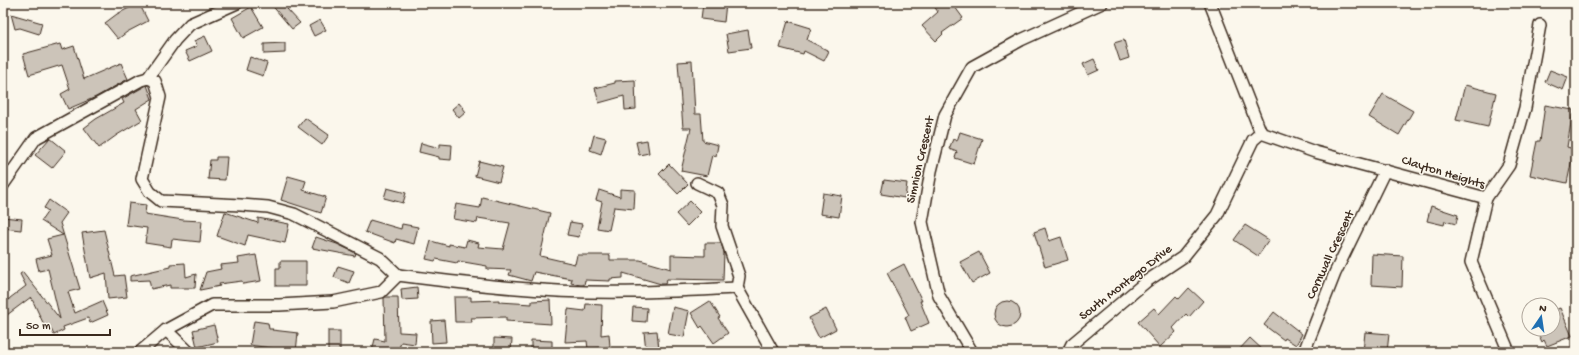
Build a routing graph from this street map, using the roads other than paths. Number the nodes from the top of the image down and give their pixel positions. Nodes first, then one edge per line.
1 (237, 3) edge
2 (1102, 3) edge
3 (1210, 3) edge
4 (1540, 25) dead end
5 (148, 78) junction
6 (1261, 134) junction
7 (1385, 170) junction
8 (697, 183) dead end
9 (3, 185) edge
10 (1486, 198) junction
11 (398, 275) junction
12 (737, 288) junction
13 (166, 330) junction
14 (140, 352) edge
15 (189, 352) edge
16 (774, 352) edge
17 (972, 352) edge
18 (1068, 352) edge
19 (1304, 352) edge
20 (1509, 352) edge

1 - 5 street
2 - 17 street, Simnion Crescent
3 - 6 street
4 - 10 street
5 - 9 street
5 - 11 street
6 - 7 street, Clayton Heights
6 - 18 street, South Montego Drive
7 - 10 street, Clayton Heights
7 - 19 street, Cornwall Crescent
8 - 12 street
10 - 20 street, Clayton Heights
11 - 12 street
11 - 13 street
12 - 16 street
13 - 14 street
13 - 15 street

